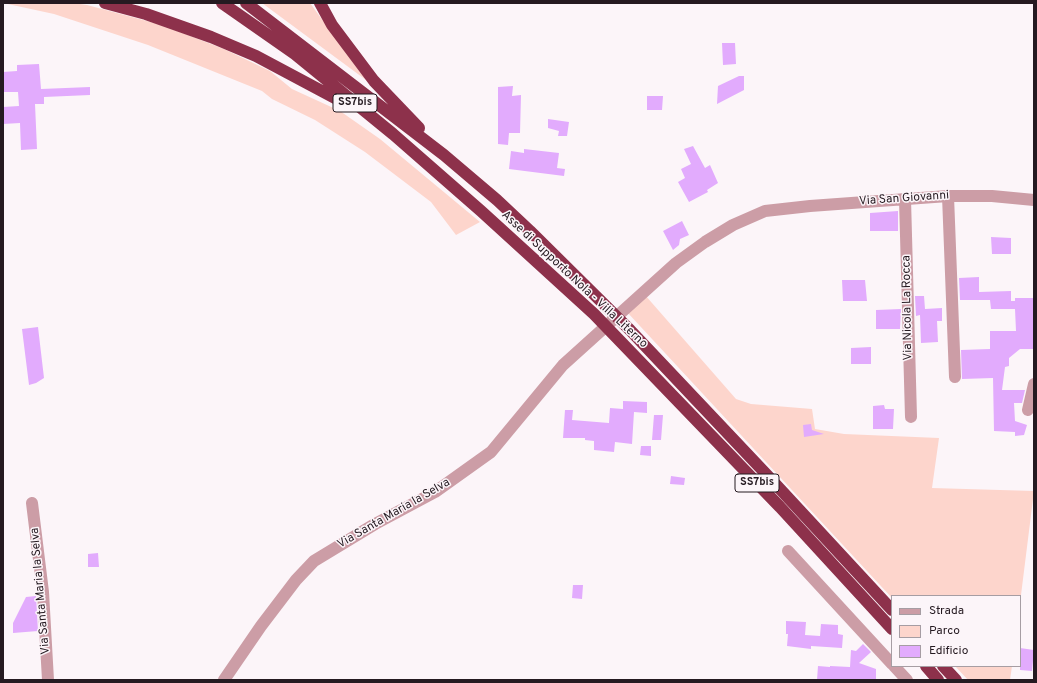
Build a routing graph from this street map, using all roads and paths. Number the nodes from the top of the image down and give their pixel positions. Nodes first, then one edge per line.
1 (105, 3) edge
2 (222, 3) edge
3 (246, 3) edge
4 (320, 3) edge
5 (393, 134) junction
6 (444, 155) junction
7 (948, 196) junction
8 (906, 199) junction
9 (1034, 200) edge
10 (590, 341) joint
11 (955, 377) dead end
12 (1034, 384) edge
13 (1028, 410) dead end
14 (911, 418) dead end
15 (32, 503) dead end
16 (788, 551) dead end
17 (891, 609) edge
18 (891, 628) edge
19 (891, 663) edge
20 (895, 667) edge
21 (927, 667) edge
22 (944, 667) edge
23 (48, 680) edge
24 (224, 680) edge
25 (907, 680) edge
26 (938, 680) edge
27 (956, 680) edge

1 - 5 highway
2 - 5 highway, Asse di Supporto Nola - Villa Literno / SS7bis
3 - 6 highway, Asse di Supporto Nola - Villa Literno / SS7bis
4 - 6 highway
5 - 18 highway, Asse di Supporto Nola - Villa Literno / SS7bis
6 - 17 highway, Asse di Supporto Nola - Villa Literno / SS7bis
7 - 8 street, Via San Giovanni
7 - 9 street, Via San Giovanni
7 - 11 street
8 - 10 street, Via San Giovanni
8 - 14 street, Via Nicola La Rocca
10 - 24 street, Via Santa Maria la Selva
12 - 13 street
15 - 23 street, Via Santa Maria la Selva
16 - 19 street
20 - 25 street
21 - 26 highway
22 - 27 highway

